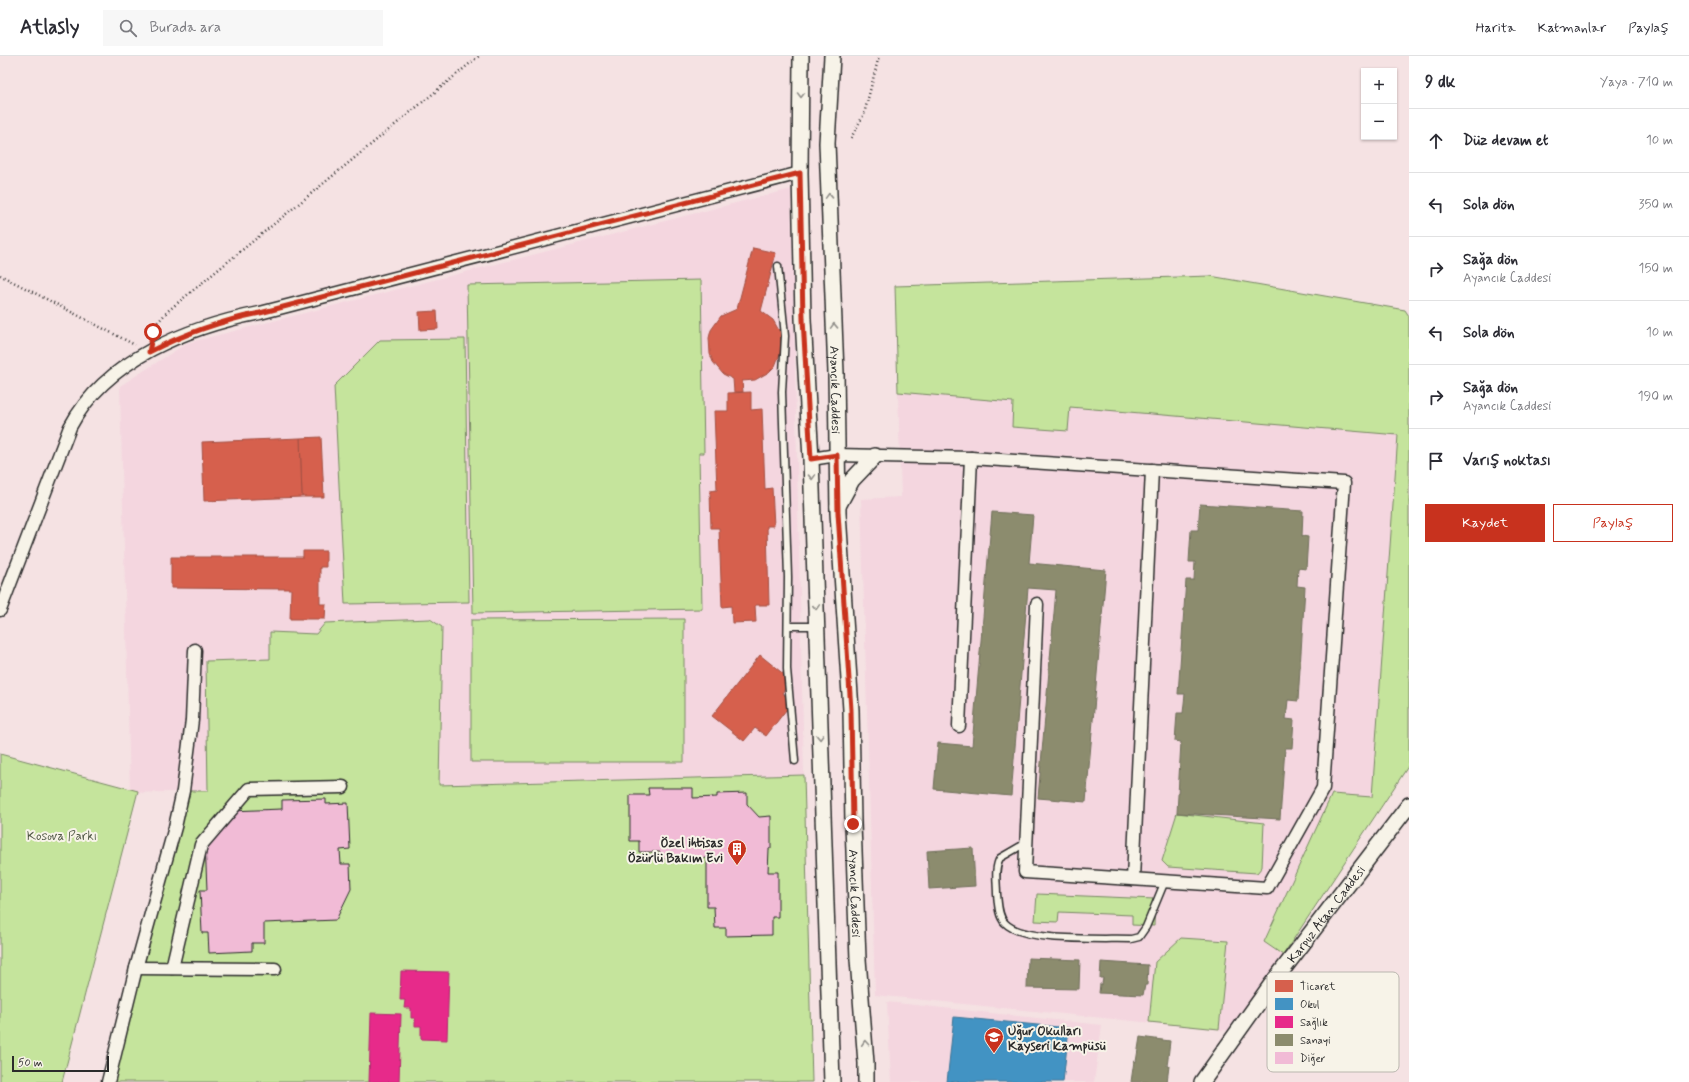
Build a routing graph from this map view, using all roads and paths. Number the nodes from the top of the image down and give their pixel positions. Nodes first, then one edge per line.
1 (479, 56) edge
2 (801, 56) edge
3 (832, 56) edge
4 (879, 56) edge
5 (850, 138) dead end
6 (800, 173) junction
7 (778, 266) dead end
8 (0, 275) edge
9 (149, 352) junction
10 (837, 455) junction
11 (875, 456) junction
12 (971, 458) junction
13 (811, 459) junction
14 (1152, 470) junction
15 (838, 507) junction
16 (1037, 604) dead end
17 (0, 610) edge
18 (788, 626) junction
19 (817, 626) junction
20 (195, 650) dead end
21 (959, 726) dead end
22 (795, 761) dead end
23 (343, 788) dead end
24 (1409, 805) edge
25 (1026, 843) junction
26 (1133, 879) junction
27 (1164, 881) junction
28 (136, 968) junction
29 (172, 968) junction
30 (275, 968) dead end
31 (1281, 972) edge
32 (1267, 991) edge
33 (108, 1082) edge
34 (832, 1082) edge
35 (866, 1082) edge
36 (1202, 1082) edge

1 - 9 path
2 -> 6 street, Ayancık Caddesi
10 -> 3 street, Ayancık Caddesi
4 - 5 path
6 - 9 street
6 - 13 street, Ayancık Caddesi
7 - 18 lane
8 - 9 path
9 - 17 street
10 - 11 street
10 - 13 street
10 - 15 street, Ayancık Caddesi
11 - 12 street
11 - 15 street
12 - 14 street
12 - 21 street
13 -> 19 street, Ayancık Caddesi
14 - 26 street
14 - 27 street
35 -> 15 street, Ayancık Caddesi
16 - 25 street
18 - 19 lane
18 - 22 lane
19 -> 34 street, Ayancık Caddesi
20 - 28 street
23 - 29 street
24 - 31 street, Karpuz Atan Caddesi
25 - 26 street
25 - 27 lane
26 - 27 street
28 - 29 street
28 - 33 street
29 - 30 street
32 - 36 street, Karpuz Atan Caddesi

